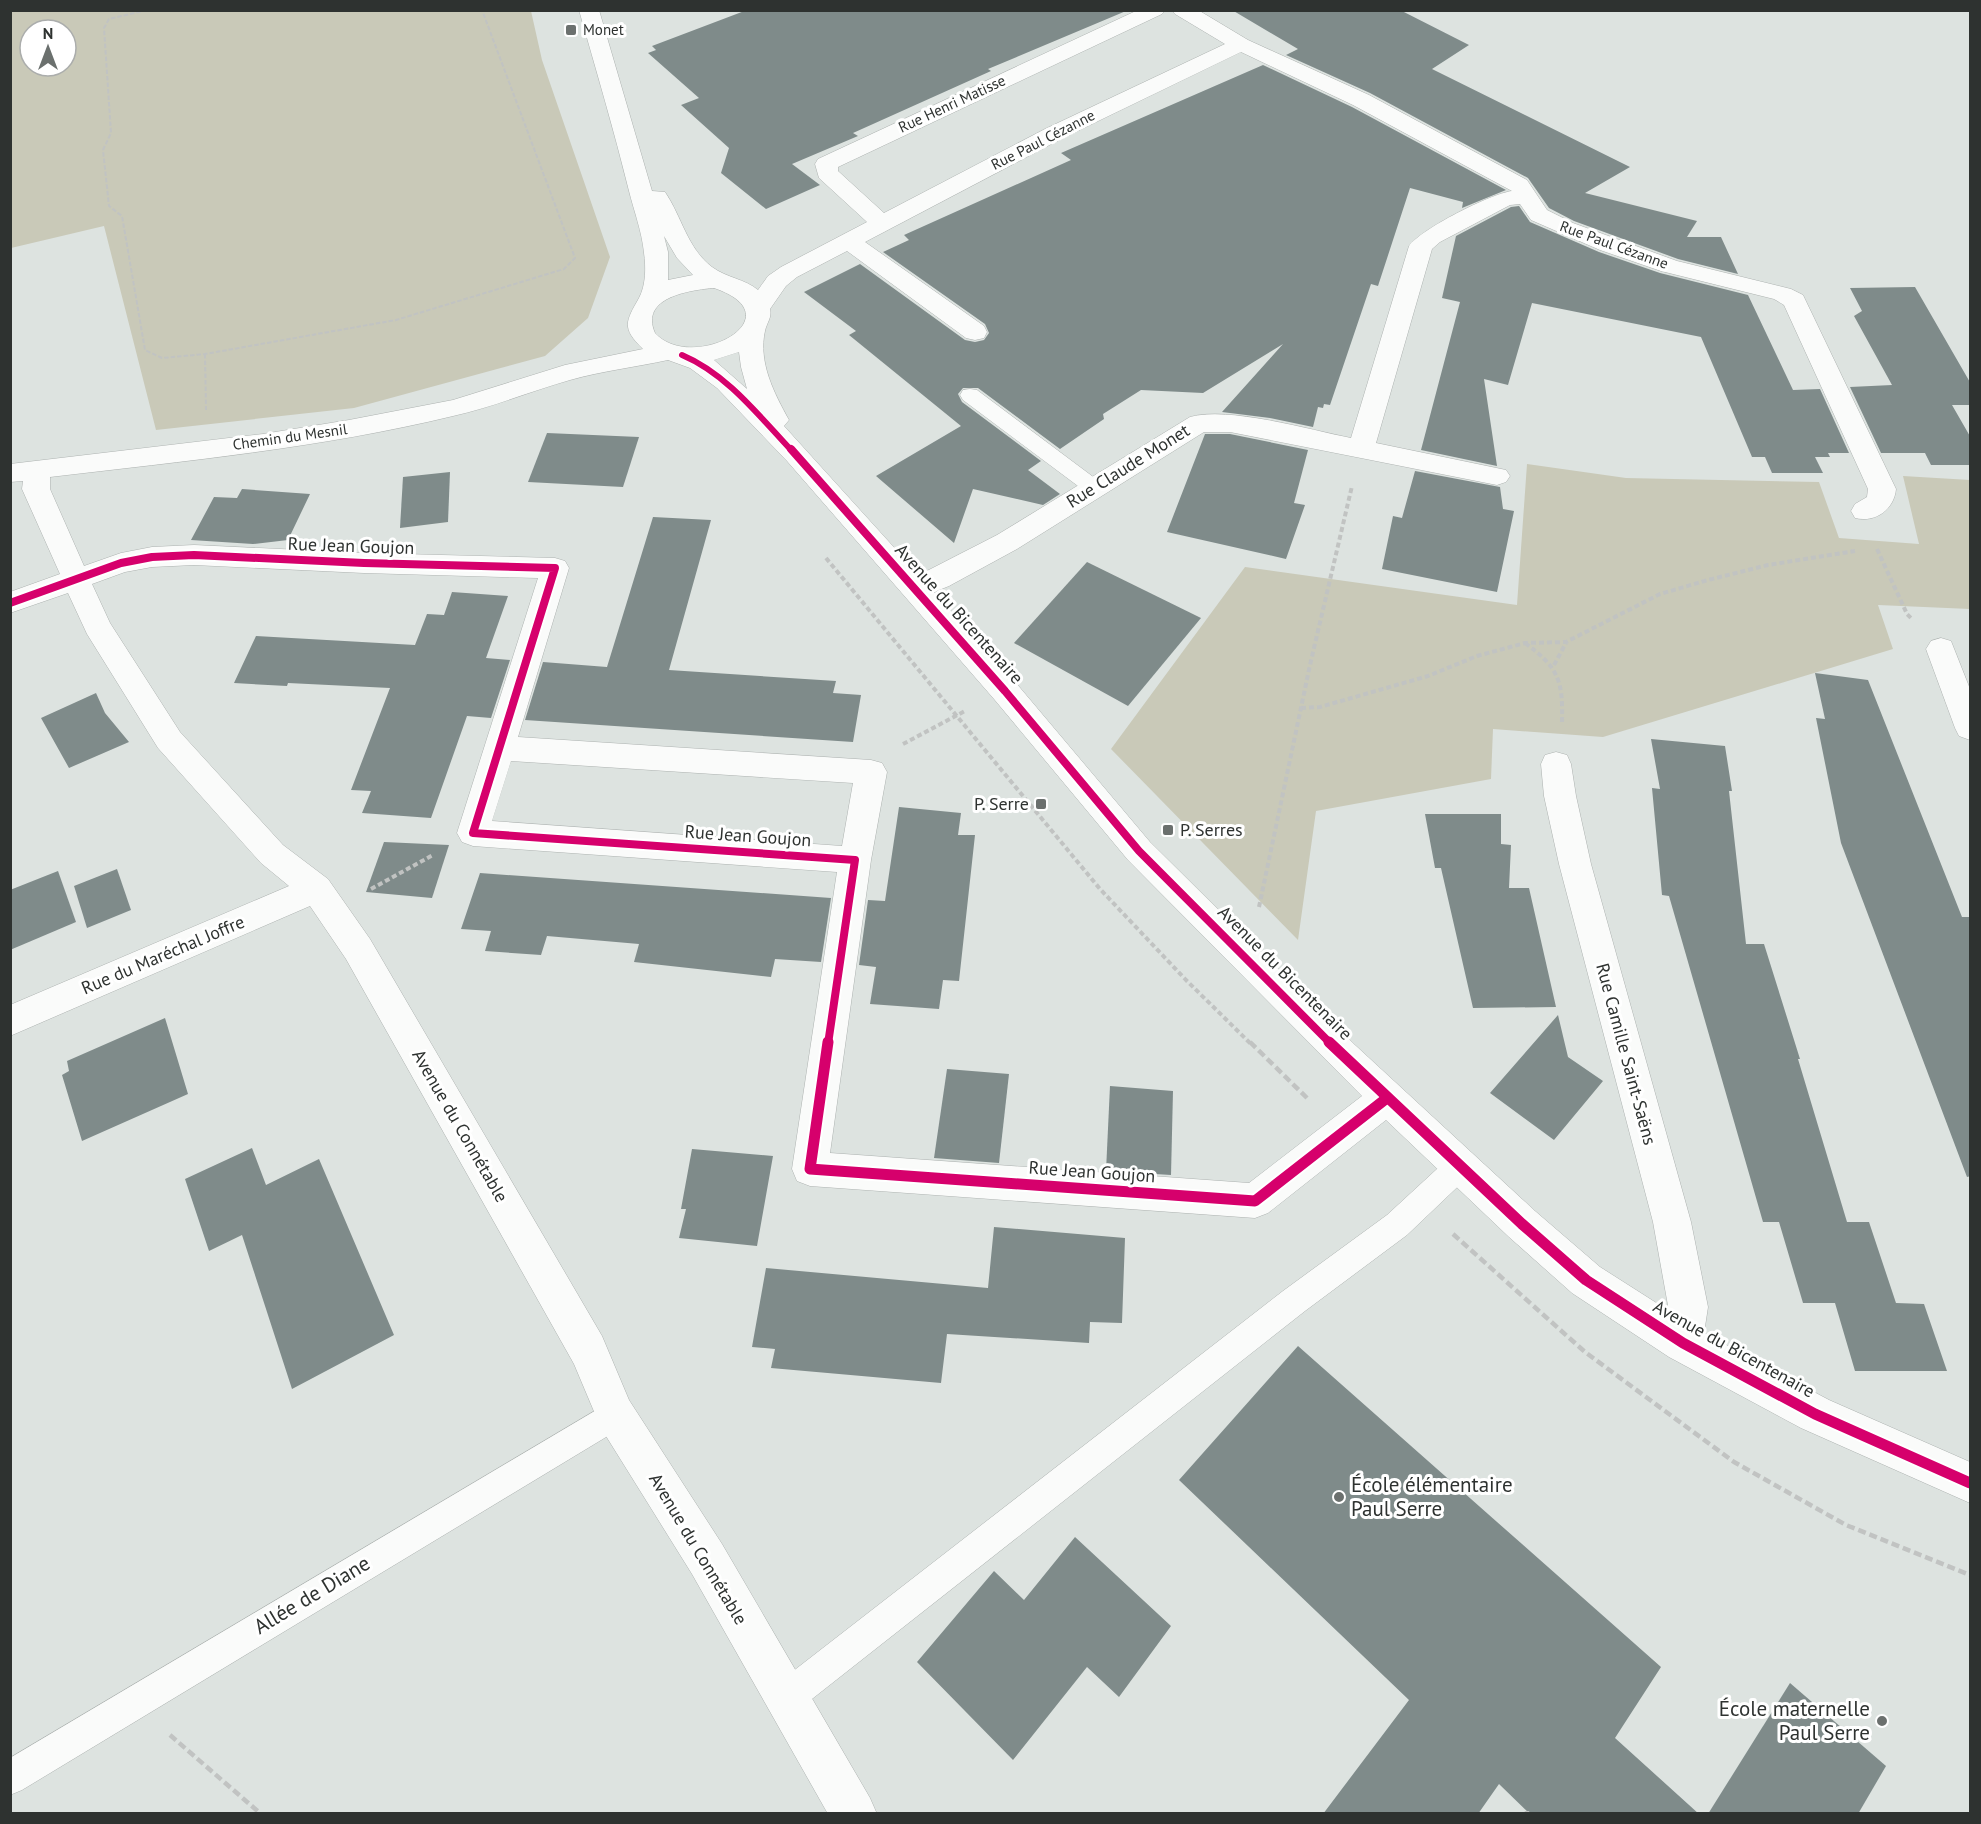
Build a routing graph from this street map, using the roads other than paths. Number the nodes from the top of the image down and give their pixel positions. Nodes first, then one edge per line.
1 (1155, 10) edge
2 (1182, 10) edge
3 (592, 11) edge
4 (1241, 44) junction
5 (629, 145) junction
6 (1525, 196) junction
7 (881, 222) junction
8 (848, 241) junction
9 (777, 281) junction
10 (726, 284) junction
11 (645, 310) junction
12 (755, 320) junction
13 (975, 332) dead end
14 (676, 354) junction
15 (565, 373) junction
16 (970, 395) dead end
17 (1361, 450) junction
18 (796, 455) junction
19 (24, 471) edge
20 (1497, 476) dead end
21 (1094, 488) junction
22 (1865, 511) road end
23 (75, 579) junction
24 (913, 588) junction
25 (10, 603) edge
26 (1941, 650) road end
27 (1971, 728) edge
28 (499, 748) junction
29 (1556, 764) road end
30 (855, 860) junction
31 (323, 900) junction
32 (10, 1021) edge
33 (1387, 1098) junction
34 (1460, 1166) junction
35 (1683, 1343) junction
36 (615, 1414) junction
37 (1971, 1483) edge
38 (786, 1698) junction
39 (10, 1778) edge
40 (854, 1814) edge

1 - 7 street, Rue Henri Matisse
2 - 4 street, Rue Paul Cézanne
3 - 5 street
4 - 6 street, Rue Paul Cézanne
4 - 7 street, Rue Paul Cézanne
5 - 10 street
5 - 11 street
6 - 17 street
6 - 22 street, Rue Paul Cézanne
7 - 8 street, Rue Paul Cézanne
8 - 9 street, Rue Paul Cézanne
8 - 13 street
9 - 10 street, Rue Paul Cézanne
9 - 12 street, Rue Paul Cézanne
10 - 11 street
10 - 12 street
11 - 14 street
11 - 15 street, Chemin du Mesnil
12 - 14 street
12 - 18 street, Avenue du Bicentenaire
14 - 15 street, Chemin du Mesnil
14 - 18 street, Avenue du Bicentenaire
15 - 19 street, Chemin du Mesnil
16 - 21 lane
17 - 20 street, Rue Claude Monet
17 - 21 street, Rue Claude Monet
18 - 24 street, Avenue du Bicentenaire
19 - 23 street, Avenue du Connétable
21 - 24 street, Rue Claude Monet
23 - 25 street
23 - 28 street, Rue Jean Goujon
23 - 31 street, Avenue du Connétable
24 - 33 street, Avenue du Bicentenaire
26 - 27 street
28 - 30 street, Rue Jean Goujon
28 - 30 street, Rue Jean Goujon
29 - 35 street, Rue Camille Saint-Saëns
30 - 33 street, Rue Jean Goujon
31 - 32 street, Rue du Maréchal Joffre
31 - 36 street, Avenue du Connétable
33 - 34 street, Avenue du Bicentenaire
34 - 35 street, Avenue du Bicentenaire
34 - 38 lane
35 - 37 street, Avenue du Bicentenaire
36 - 38 street, Avenue du Connétable
36 - 39 lane, Allée de Diane
38 - 40 street, Avenue du Connétable

